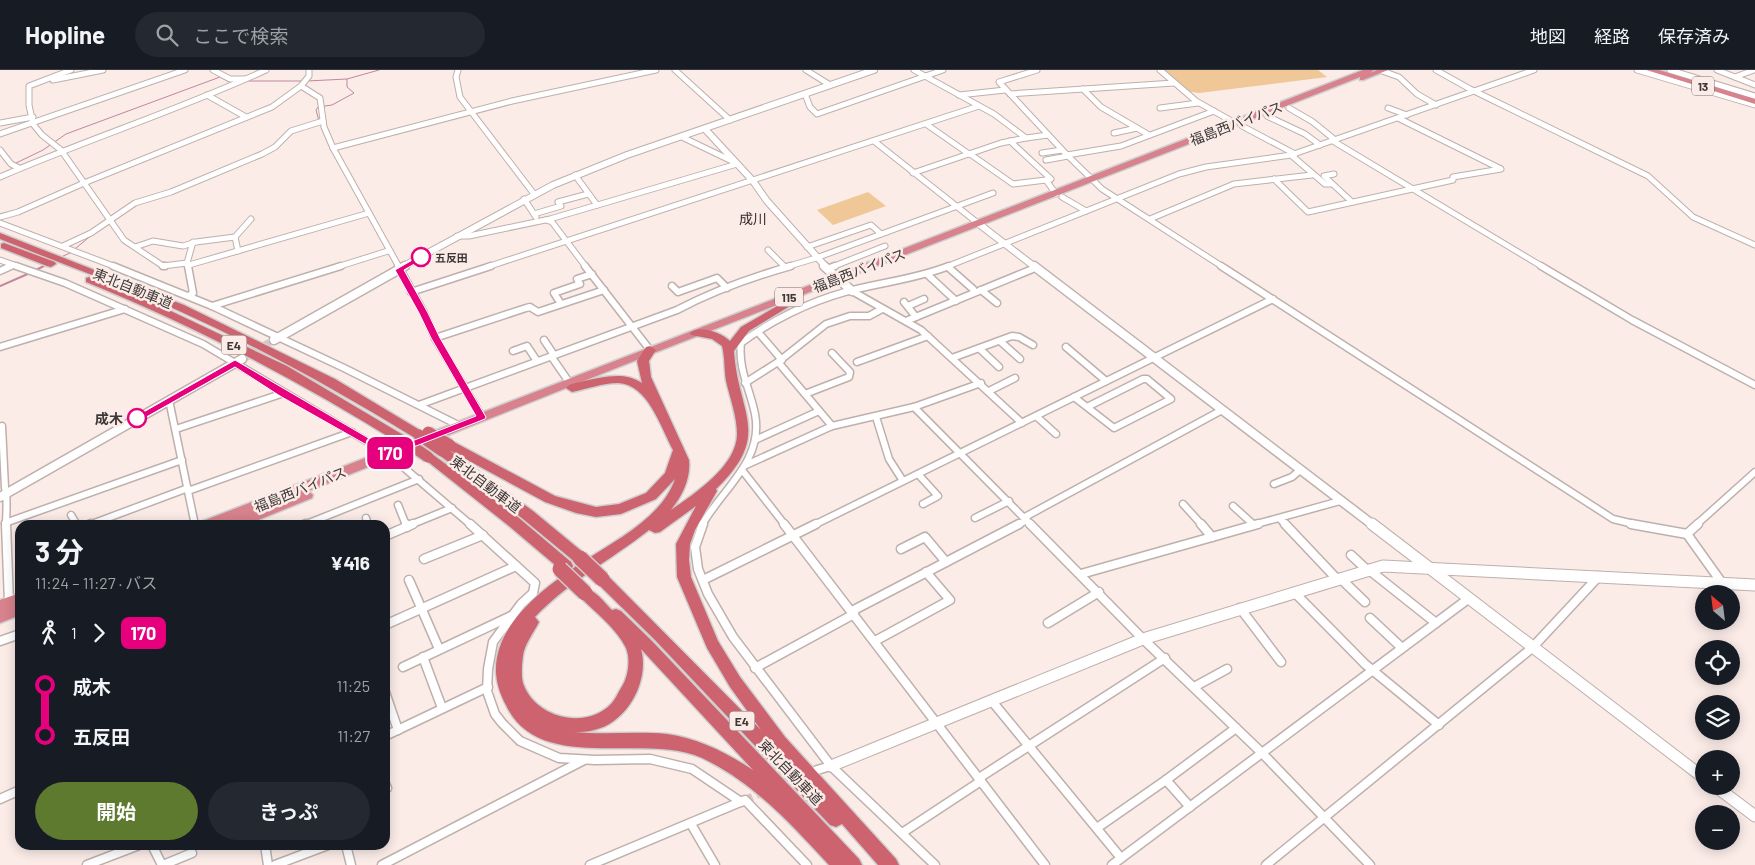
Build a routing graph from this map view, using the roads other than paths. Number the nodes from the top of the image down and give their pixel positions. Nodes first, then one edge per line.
1 (71, 70) edge
2 (103, 70) edge
3 (185, 70) edge
4 (213, 70) edge
5 (266, 70) edge
6 (309, 70) edge
7 (458, 70) edge
8 (465, 70) edge
9 (656, 70) edge
10 (675, 70) edge
11 (806, 70) edge
12 (874, 70) edge
13 (914, 70) edge
14 (943, 70) edge
15 (1037, 70) edge
16 (1160, 70) edge
17 (1370, 70) edge
18 (1383, 70) edge
19 (1436, 70) edge
20 (1534, 70) edge
21 (1637, 70) edge
22 (1642, 70) edge
23 (1651, 70) edge
24 (1660, 70) edge
25 (1666, 70) edge
26 (1670, 70) edge
27 (1717, 70) edge
28 (1754, 70) edge
29 (925, 76) junction
30 (1735, 77) junction
31 (248, 79) junction
32 (35, 82) junction
33 (1174, 83) junction
34 (830, 85) junction
35 (1755, 85) edge
36 (300, 86) junction
37 (1083, 89) junction
38 (1724, 89) junction
39 (1472, 91) junction
40 (1008, 92) junction
41 (805, 94) junction
42 (959, 94) junction
43 (207, 95) junction
44 (1737, 97) junction
45 (1755, 100) edge
46 (1198, 102) junction
47 (1436, 104) junction
48 (980, 106) junction
49 (1160, 108) dead end
50 (1288, 108) junction
51 (1388, 108) dead end
52 (1214, 111) junction
53 (470, 112) junction
54 (1407, 115) junction
55 (1267, 116) junction
56 (33, 117) junction
57 (246, 117) junction
58 (1398, 118) junction
59 (730, 120) junction
60 (322, 121) junction
61 (0, 123) edge
62 (33, 124) junction
63 (926, 124) junction
64 (1238, 125) junction
65 (1137, 128) junction
66 (705, 129) junction
67 (1114, 133) dead end
68 (0, 134) edge
69 (1048, 135) junction
70 (1149, 135) junction
71 (682, 137) junction
72 (1026, 138) junction
73 (1334, 140) junction
74 (874, 141) junction
75 (1010, 141) junction
76 (1320, 145) junction
77 (333, 148) junction
78 (0, 150) edge
79 (61, 150) junction
80 (1042, 153) dead end
81 (970, 154) junction
82 (1066, 154) junction
83 (1293, 154) junction
84 (1046, 160) dead end
85 (737, 163) junction
86 (20, 168) junction
87 (913, 173) junction
88 (1334, 174) dead end
89 (1312, 175) junction
90 (575, 176) junction
91 (0, 178) edge
92 (1274, 179) junction
93 (1046, 180) junction
94 (753, 181) junction
95 (1094, 181) junction
96 (84, 182) junction
97 (1332, 184) junction
98 (1411, 188) junction
99 (993, 193) dead end
100 (534, 194) junction
101 (588, 194) junction
102 (1059, 195) junction
103 (1117, 199) junction
104 (524, 200) junction
105 (1352, 202) junction
106 (597, 205) junction
107 (956, 206) junction
108 (1086, 212) junction
109 (369, 213) junction
110 (534, 214) junction
111 (0, 217) edge
112 (251, 219) dead end
113 (1150, 219) junction
114 (110, 220) junction
115 (542, 221) junction
116 (0, 223) edge
117 (981, 226) junction
118 (881, 234) junction
119 (0, 236) edge
120 (457, 236) junction
121 (234, 237) junction
122 (566, 241) junction
123 (193, 242) junction
124 (1005, 244) junction
125 (0, 245) edge
126 (1755, 245) edge
127 (63, 246) junction
128 (885, 246) dead end
129 (135, 247) junction
130 (807, 247) junction
131 (768, 250) dead end
132 (875, 250) junction
133 (238, 251) junction
134 (388, 251) junction
135 (816, 258) junction
136 (0, 260) edge
137 (886, 260) junction
138 (58, 262) junction
139 (188, 264) junction
140 (13, 266) junction
141 (784, 267) junction
142 (948, 267) junction
143 (1035, 268) junction
144 (827, 269) junction
145 (399, 270) junction
146 (0, 271) edge
147 (592, 274) junction
148 (928, 275) junction
149 (672, 286) dead end
150 (846, 286) junction
151 (727, 288) junction
152 (973, 289) dead end
153 (604, 290) junction
154 (981, 290) junction
155 (412, 292) junction
156 (189, 296) junction
157 (924, 299) dead end
158 (1274, 300) junction
159 (956, 301) junction
160 (561, 304) junction
161 (786, 304) junction
162 (997, 304) dead end
163 (212, 306) junction
164 (125, 309) junction
165 (882, 309) junction
166 (916, 317) junction
167 (906, 321) junction
168 (633, 327) junction
169 (758, 332) junction
170 (695, 333) junction
171 (710, 334) junction
172 (928, 336) junction
173 (435, 338) junction
174 (276, 339) junction
175 (544, 340) dead end
176 (1000, 341) junction
177 (1033, 344) dead end
178 (0, 346) edge
179 (1066, 347) dead end
180 (980, 349) junction
181 (650, 350) junction
182 (729, 350) junction
183 (513, 351) dead end
184 (832, 353) dead end
185 (552, 355) junction
186 (952, 358) junction
187 (1154, 358) junction
188 (1020, 359) dead end
189 (238, 361) junction
190 (537, 361) junction
191 (780, 361) junction
192 (643, 362) junction
193 (857, 362) dead end
194 (999, 367) dead end
195 (1015, 378) dead end
196 (1106, 381) junction
197 (745, 383) junction
198 (981, 384) junction
199 (570, 385) junction
200 (1755, 385) edge
201 (464, 389) junction
202 (989, 391) junction
203 (284, 393) junction
204 (805, 394) junction
205 (1074, 397) junction
206 (169, 400) junction
207 (656, 403) junction
208 (419, 405) junction
209 (914, 407) junction
210 (1087, 407) junction
211 (1222, 410) junction
212 (820, 411) junction
213 (1036, 416) junction
214 (482, 417) junction
215 (876, 417) junction
216 (1022, 422) junction
217 (2, 426) dead end
218 (460, 426) junction
219 (832, 426) junction
220 (176, 429) junction
221 (352, 432) junction
222 (1056, 434) dead end
223 (756, 440) junction
224 (446, 448) junction
225 (679, 450) junction
226 (961, 452) junction
227 (392, 457) junction
228 (182, 460) junction
229 (744, 467) junction
230 (1300, 470) junction
231 (1755, 472) edge
232 (918, 474) junction
233 (419, 479) junction
234 (717, 480) junction
235 (903, 481) junction
236 (1274, 484) dead end
237 (188, 490) junction
238 (4, 495) edge
239 (1009, 501) junction
240 (1340, 501) junction
241 (923, 504) dead end
242 (1183, 504) dead end
243 (398, 505) dead end
244 (1233, 506) dead end
245 (452, 508) junction
246 (71, 515) dead end
247 (975, 518) dead end
248 (1026, 518) junction
249 (1280, 519) junction
250 (73, 520) edge
251 (103, 520) edge
252 (194, 520) edge
253 (222, 520) edge
254 (244, 520) edge
255 (316, 520) edge
256 (5, 523) junction
257 (1254, 526) junction
258 (408, 527) junction
259 (390, 534) edge
260 (1687, 534) junction
261 (483, 535) junction
262 (793, 536) junction
263 (1212, 537) junction
264 (901, 549) dead end
265 (1351, 555) dead end
266 (424, 559) dead end
267 (946, 562) junction
268 (516, 566) junction
269 (1428, 567) junction
270 (1367, 569) junction
271 (926, 572) junction
272 (1081, 574) junction
273 (1599, 576) junction
274 (1338, 578) junction
275 (409, 580) dead end
276 (703, 580) junction
277 (1722, 584) junction
278 (1755, 585) edge
279 (593, 587) junction
280 (1099, 592) junction
281 (1293, 592) junction
282 (1468, 599) junction
283 (1365, 602) dead end
284 (12, 604) edge
285 (1240, 608) junction
286 (421, 609) junction
287 (853, 613) junction
288 (512, 615) junction
289 (0, 616) edge
290 (1370, 618) dead end
291 (1048, 623) dead end
292 (1436, 623) junction
293 (390, 624) edge
294 (15, 636) edge
295 (1143, 638) junction
296 (0, 641) edge
297 (874, 641) junction
298 (1402, 648) junction
299 (1532, 648) junction
300 (439, 649) junction
301 (423, 657) junction
302 (1165, 658) junction
303 (1281, 662) dead end
304 (403, 667) dead end
305 (755, 668) junction
306 (1227, 670) dead end
307 (1373, 670) junction
308 (488, 687) junction
309 (1194, 687) junction
310 (991, 700) junction
311 (390, 708) edge
312 (442, 708) junction
313 (936, 722) junction
314 (1439, 725) junction
315 (1236, 728) junction
316 (398, 730) junction
317 (390, 734) edge
318 (1029, 746) junction
319 (1262, 754) junction
320 (586, 758) junction
321 (831, 766) junction
322 (816, 770) dead end
323 (1695, 771) edge
324 (980, 779) junction
325 (1166, 780) junction
326 (15, 792) edge
327 (1727, 795) edge
328 (0, 799) edge
329 (741, 802) junction
330 (1190, 807) junction
331 (1755, 816) edge
332 (1324, 818) junction
333 (691, 824) junction
334 (1097, 828) junction
335 (902, 832) junction
336 (126, 850) edge
337 (155, 850) edge
338 (266, 850) edge
339 (314, 850) edge
340 (347, 850) edge
341 (192, 853) dead end
342 (1121, 858) junction
343 (87, 865) edge
344 (163, 865) edge
345 (268, 865) edge
346 (274, 865) edge
347 (351, 865) edge
348 (382, 865) edge
349 (590, 865) edge
350 (715, 865) edge
351 (807, 865) edge
352 (841, 865) edge
353 (853, 865) edge
354 (880, 865) edge
355 (890, 865) edge
356 (935, 865) edge
357 (1045, 865) edge
358 (1112, 865) edge
359 (1266, 865) edge
360 (1370, 865) edge

1 - 32 street
2 - 32 street
3 - 62 street
4 - 31 street
5 - 31 street
6 - 36 street
7 - 8 street
7 - 53 street
9 - 53 street
10 - 59 street
11 - 34 street
12 - 34 street
13 - 29 street
14 - 29 street
15 - 40 street
16 - 33 street
17 - 64 highway, 福島西バイパス / 115
18 - 47 street
18 - 50 highway, 福島西バイパス / 115
19 - 39 street
20 - 39 street
21 - 45 street
22 - 44 highway
23 - 44 highway, 13
24 - 38 highway, 13
25 - 38 highway
26 - 45 street
27 - 30 street
28 - 30 street
29 - 41 street
29 - 42 street
30 - 35 street
31 - 43 street
32 - 56 street
33 - 37 street
33 - 46 street
34 - 41 street
36 - 57 street
36 - 60 street
37 - 40 street
37 - 65 street
38 - 45 highway, 13
39 - 47 street
39 - 126 street
40 - 42 street
40 - 69 street
41 - 59 street
42 - 48 street
43 - 57 street
43 - 79 street
44 - 45 highway, 13
46 - 49 street
46 - 52 street
47 - 54 street
48 - 63 street
48 - 72 street
50 - 55 highway, 福島西バイパス / 115
50 - 73 street
51 - 54 street
52 - 64 street
52 - 70 street
53 - 77 street
53 - 100 street
54 - 58 street
55 - 64 highway, 福島西バイパス / 115
55 - 76 street
56 - 61 street
56 - 62 street
57 - 96 street
58 - 73 street
58 - 98 street
59 - 66 street
60 - 77 street
60 - 114 street
62 - 68 street
62 - 79 street
63 - 74 street
63 - 81 street
64 - 83 street
64 - 95 highway, 福島西バイパス / 115
65 - 67 street
65 - 70 street
66 - 71 street
66 - 85 street
69 - 72 street
69 - 82 street
70 - 82 street
71 - 85 street
71 - 90 street
72 - 75 street
73 - 76 street
73 - 98 street
74 - 87 street
74 - 94 street
75 - 81 street
75 - 93 street
76 - 83 street
77 - 109 street
78 - 86 street
79 - 86 street
79 - 96 street
80 - 82 street
81 - 87 street
81 - 93 street
82 - 84 street
82 - 95 street
83 - 89 street
83 - 103 street
85 - 94 street
85 - 106 street
86 - 91 street
87 - 107 street
88 - 97 street
89 - 92 street
89 - 97 street
90 - 100 street
90 - 101 street
92 - 105 street
92 - 113 street
93 - 102 street
94 - 122 street
94 - 130 street
95 - 102 highway, 福島西バイパス / 115
95 - 103 street
96 - 111 street
96 - 114 street
97 - 105 street
98 - 105 street
98 - 200 street
99 - 107 street
100 - 104 street
101 - 106 street
101 - 110 street
102 - 108 street
102 - 117 highway, 福島西バイパス / 115
103 - 108 street
103 - 113 street
104 - 110 street
104 - 120 street
106 - 115 street
107 - 117 street
107 - 118 street
108 - 124 street
109 - 133 street
109 - 134 street
110 - 115 street
112 - 121 street
113 - 158 street
114 - 127 street
114 - 129 street
115 - 120 street
115 - 122 street
116 - 127 street
117 - 124 street
117 - 137 highway, 福島西バイパス / 115
117 - 150 highway, 福島西バイパス / 115
118 - 130 street
118 - 135 street
119 - 138 highway, 東北自動車道 / E4
120 - 145 street
121 - 123 street
121 - 133 street
122 - 147 street
122 - 155 street
123 - 129 street
123 - 139 street
124 - 142 street
124 - 143 street
125 - 138 highway, 東北自動車道 / E4
127 - 156 street
128 - 132 street
129 - 139 street
130 - 135 street
131 - 141 street
132 - 137 street
132 - 144 street
133 - 139 street
134 - 145 street
134 - 163 street
135 - 141 street
135 - 144 street
136 - 140 street
137 - 150 highway, 福島西バイパス / 115
138 - 224 highway, 東北自動車道 / E4, bridge
138 - 279 highway, 東北自動車道 / E4, bridge
139 - 156 street
140 - 146 street
140 - 164 street
141 - 151 street
142 - 148 street
142 - 152 street
143 - 154 street
143 - 187 street
144 - 150 street
145 - 155 street
145 - 174 street
147 - 153 street
147 - 160 street
148 - 150 street
148 - 159 street
149 - 151 street
150 - 161 highway, 福島西バイパス / 115
150 - 165 street
150 - 169 street
150 - 170 highway, 福島西バイパス / 115
151 - 168 street
153 - 160 street
153 - 168 street
154 - 159 street
154 - 162 street
155 - 173 street
156 - 163 street
157 - 166 street
158 - 187 street
158 - 260 street
159 - 166 street
160 - 173 street
161 - 171 highway, 福島西バイパス / 115
161 - 182 highway
163 - 174 street
164 - 178 street
164 - 189 street
165 - 167 street
165 - 191 street
166 - 167 street
167 - 172 street
168 - 181 street
168 - 185 street
169 - 191 street
169 - 197 street
170 - 171 highway
170 - 181 highway, 福島西バイパス / 115
171 - 182 highway
171 - 192 highway, 福島西バイパス / 115
172 - 186 street
172 - 193 street
173 - 201 street
174 - 208 street
175 - 185 street
176 - 177 street
176 - 180 street
176 - 188 street
179 - 196 street
180 - 186 street
180 - 194 street
181 - 192 highway
181 - 199 highway, 福島西バイパス / 115
182 - 234 highway
183 - 190 street
184 - 204 street
185 - 190 street
185 - 199 street
186 - 198 street
187 - 196 street
187 - 211 street
189 - 203 street
189 - 206 street
190 - 201 street
191 - 197 street
191 - 204 street
192 - 199 highway, 福島西バイパス / 115
192 - 207 highway
195 - 202 street
196 - 205 street
197 - 223 street
198 - 202 street
198 - 209 street
199 - 207 highway
199 - 214 highway, 福島西バイパス / 115
199 - 227 highway, 福島西バイパス / 115
201 - 208 street
201 - 214 street
202 - 216 street
203 - 220 street
203 - 221 street
204 - 212 street
205 - 210 street
205 - 213 street
206 - 220 street
206 - 238 street
207 - 225 highway
208 - 218 street
209 - 215 street
209 - 226 street
210 - 210 street
211 - 230 street
211 - 248 street
212 - 219 street
212 - 223 street
213 - 216 street
213 - 222 street
214 - 218 highway, 福島西バイパス / 115
215 - 219 street
215 - 235 street
216 - 226 street
217 - 238 street
218 - 227 highway, 福島西バイパス / 115
219 - 229 street
220 - 228 street
221 - 227 street
221 - 237 street
223 - 229 street
224 - 225 highway
224 - 279 highway, 東北自動車道 / E4, bridge
225 - 352 highway
226 - 232 street
226 - 239 street
227 - 233 street
227 - 253 highway, 福島西バイパス / 115
227 - 254 highway, 福島西バイパス / 115
228 - 237 street
228 - 256 street
229 - 262 street
229 - 276 street
230 - 236 street
230 - 240 street
231 - 260 street
232 - 235 street
232 - 241 street
233 - 245 street
233 - 255 street
234 - 279 highway
234 - 355 highway
235 - 262 street
237 - 251 street
237 - 252 street
238 - 256 street
239 - 247 street
239 - 248 street
240 - 249 street
240 - 269 street
242 - 263 street
243 - 258 street
244 - 257 street
245 - 258 street
245 - 261 street
246 - 250 street
248 - 267 street
248 - 272 street
249 - 257 street
249 - 274 street
256 - 284 street
257 - 263 street
258 - 259 street
260 - 277 street
261 - 266 street
261 - 268 street
262 - 276 street
262 - 287 street
263 - 272 street
264 - 267 street
265 - 270 street
267 - 271 street
268 - 286 street
268 - 288 street
269 - 270 street
269 - 273 street
269 - 282 street
270 - 274 street
270 - 292 street
271 - 287 street
271 - 297 street
272 - 280 street
273 - 277 street
273 - 299 street
274 - 281 street
274 - 283 street
275 - 286 street
276 - 305 street
277 - 278 street
279 - 353 highway, 東北自動車道 / E4
279 - 354 highway, 東北自動車道 / E4
280 - 291 street
280 - 295 street
281 - 285 street
281 - 307 street
282 - 292 street
282 - 299 street
284 - 289 highway
285 - 295 street
285 - 303 street
286 - 293 street
286 - 300 street
287 - 297 street
287 - 305 street
288 - 300 street
288 - 308 street
290 - 298 street
292 - 298 street
294 - 296 street
295 - 302 street
295 - 310 street
297 - 313 street
298 - 307 street
299 - 314 street
299 - 323 street
300 - 301 street
301 - 304 street
301 - 312 street
302 - 309 street
302 - 318 street
305 - 321 street
306 - 309 street
307 - 314 street
307 - 319 street
308 - 312 street
308 - 320 street
309 - 315 street
310 - 313 street
310 - 318 street
311 - 316 street
312 - 316 street
313 - 321 street
313 - 324 street
314 - 332 street
315 - 319 street
315 - 325 street
316 - 317 street
318 - 324 street
318 - 334 street
319 - 330 street
319 - 332 street
320 - 329 street
320 - 348 street
321 - 322 street
321 - 335 street
324 - 335 street
324 - 357 street
325 - 330 street
325 - 334 street
326 - 328 street
327 - 331 street
329 - 333 street
329 - 351 street
330 - 342 street
332 - 359 street
332 - 360 street
333 - 349 street
333 - 350 street
334 - 342 street
335 - 356 street
336 - 343 street
337 - 344 street
338 - 345 street
339 - 346 street
340 - 347 street
341 - 344 street
342 - 358 street

